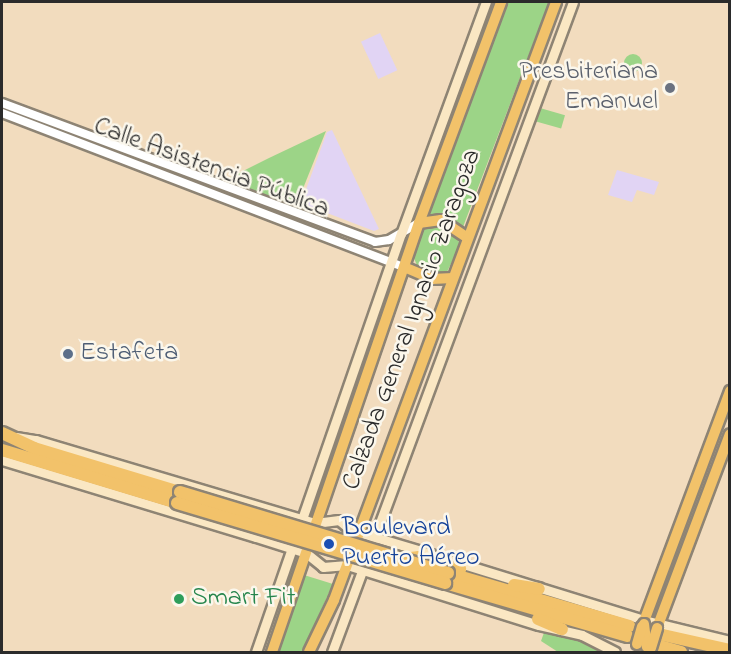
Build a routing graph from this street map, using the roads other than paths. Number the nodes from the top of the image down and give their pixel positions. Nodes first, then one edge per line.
1 (486, 2) edge
2 (501, 2) edge
3 (556, 2) edge
4 (573, 2) edge
5 (2, 103) edge
6 (2, 113) edge
7 (419, 223) junction
8 (400, 234) junction
9 (468, 238) junction
10 (392, 260) junction
11 (404, 267) junction
12 (453, 278) junction
13 (729, 392) edge
14 (2, 433) edge
15 (729, 434) edge
16 (16, 437) junction
17 (2, 450) edge
18 (2, 460) edge
19 (179, 497) junction
20 (263, 508) junction
21 (302, 520) junction
22 (315, 523) junction
23 (358, 533) junction
24 (256, 537) junction
25 (374, 538) junction
26 (291, 549) junction
27 (306, 554) junction
28 (403, 559) junction
29 (347, 565) junction
30 (362, 570) junction
31 (446, 578) junction
32 (539, 589) junction
33 (486, 595) junction
34 (644, 623) junction
35 (562, 629) junction
36 (647, 641) edge
37 (729, 641) edge
38 (729, 650) edge
39 (255, 652) edge
40 (272, 652) edge
41 (309, 652) edge
42 (332, 652) edge
43 (615, 652) edge
44 (681, 652) edge

1 - 8 main road, Calzada General Ignacio Zaragoza
2 - 7 main road, Calzada General Ignacio Zaragoza
3 - 9 main road, Calzada General Ignacio Zaragoza
4 - 25 main road, Calzada General Ignacio Zaragoza
5 - 8 street, Calle Asistencia Pública
6 - 10 street, Calle Asistencia Pública
7 - 8 street, Calle Asistencia Pública
7 - 9 main road
7 - 11 main road, Calzada General Ignacio Zaragoza
8 - 10 main road, Calzada General Ignacio Zaragoza
9 - 12 main road, Calzada General Ignacio Zaragoza
10 - 11 street, Calle Asistencia Pública
10 - 21 main road, Calzada General Ignacio Zaragoza
11 - 12 main road
11 - 22 main road, Calzada General Ignacio Zaragoza
12 - 23 main road, Calzada General Ignacio Zaragoza
13 - 34 main road
14 - 16 highway
15 - 36 main road
16 - 19 highway
16 - 20 main road
17 - 19 highway
18 - 24 main road
19 - 28 highway, bridge
19 - 31 highway, bridge
20 - 21 main road
20 - 24 main road
21 - 22 main road
21 - 26 main road, Calzada General Ignacio Zaragoza
22 - 23 main road
22 - 27 main road, Calzada General Ignacio Zaragoza
23 - 25 main road
23 - 29 main road, Calzada General Ignacio Zaragoza
24 - 26 main road
25 - 30 main road, Calzada General Ignacio Zaragoza
25 - 32 main road
26 - 27 main road
26 - 39 main road, Calzada General Ignacio Zaragoza
27 - 29 main road
27 - 40 main road, Calzada General Ignacio Zaragoza
28 - 31 highway, bridge
28 - 32 highway
29 - 30 main road
29 - 41 main road, Calzada General Ignacio Zaragoza
30 - 35 main road
30 - 42 main road, Calzada General Ignacio Zaragoza
31 - 33 highway
31 - 36 highway
32 - 34 main road
33 - 35 highway
33 - 36 highway
34 - 36 main road, bridge
34 - 36 main road
35 - 43 main road
36 - 37 main road
36 - 38 highway
36 - 44 highway

